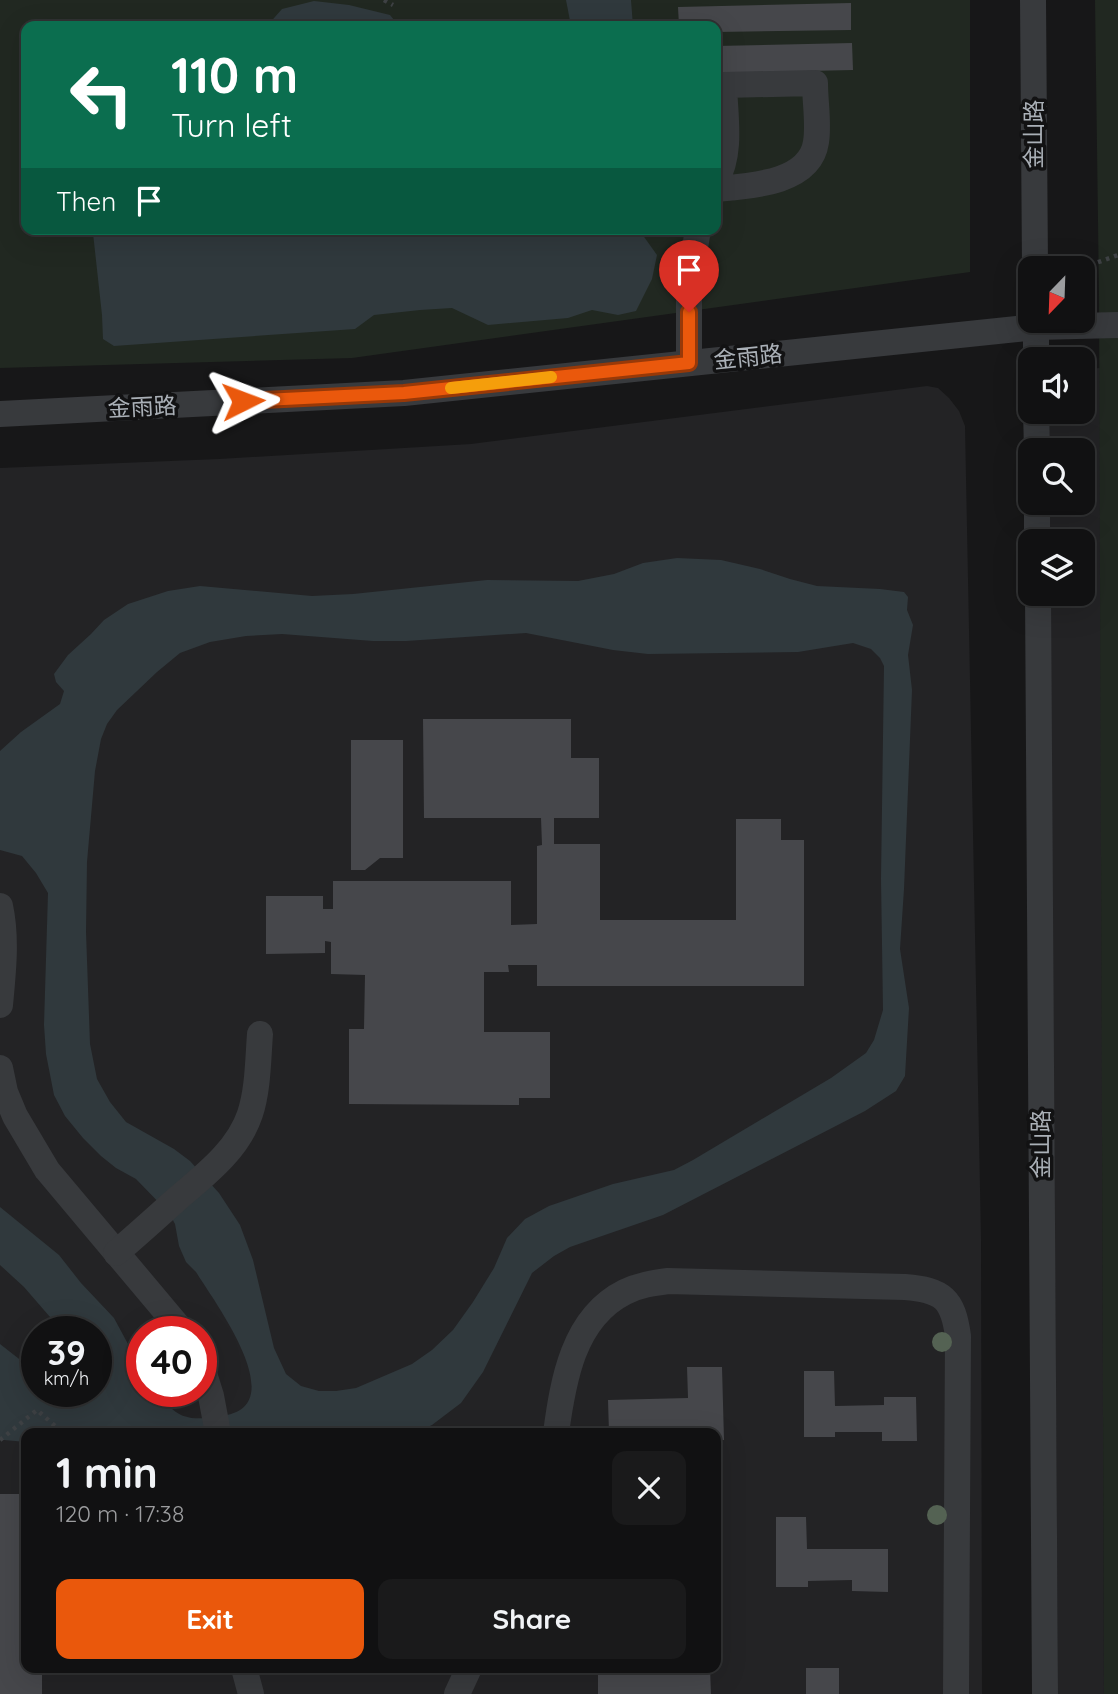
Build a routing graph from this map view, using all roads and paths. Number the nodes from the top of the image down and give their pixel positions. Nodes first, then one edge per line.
1 (384, 0) edge
2 (1033, 0) edge
3 (393, 5) dead end
4 (721, 168) edge
5 (721, 189) edge
6 (697, 235) edge
7 (1118, 255) edge
8 (1035, 256) edge
9 (1096, 263) edge
10 (1096, 324) edge
11 (1018, 325) edge
12 (1118, 325) edge
13 (689, 363) junction
14 (0, 414) edge
15 (1038, 606) edge
16 (0, 906) edge
17 (0, 1005) edge
18 (260, 1034) dead end
19 (0, 1068) edge
20 (116, 1253) junction
21 (169, 1316) edge
22 (213, 1407) edge
23 (57, 1428) edge
24 (217, 1428) edge
25 (557, 1428) edge
26 (0, 1440) edge
27 (245, 1673) edge
28 (467, 1673) edge
29 (251, 1694) edge
30 (457, 1694) edge
31 (956, 1694) edge
32 (1045, 1694) edge

1 - 3 path
2 - 8 street, 金山路
4 - 5 street
6 - 13 street
7 - 9 path
10 - 12 street, 金雨路
11 - 13 street, 金雨路
13 - 14 street, 金雨路
15 - 32 street, 金山路
16 - 17 street
18 - 20 street
19 - 20 street
20 - 21 street
22 - 24 street
23 - 26 path
25 - 31 street
27 - 29 street
28 - 30 street

